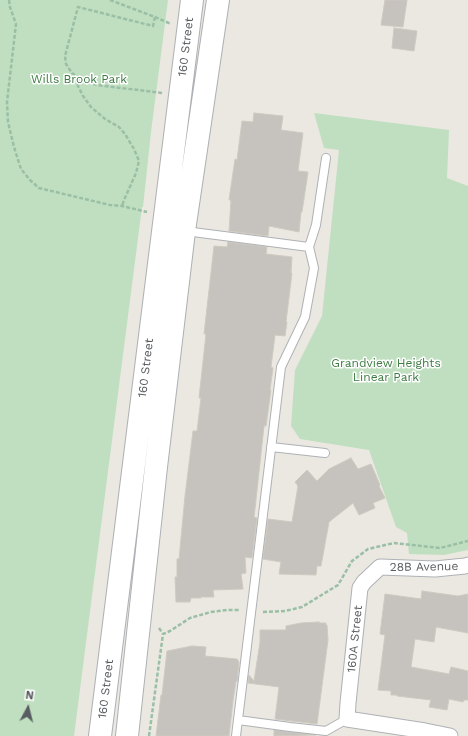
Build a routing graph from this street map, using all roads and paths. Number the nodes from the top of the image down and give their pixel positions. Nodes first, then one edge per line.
1 (9, 0) edge
2 (110, 0) edge
3 (192, 0) edge
4 (218, 0) edge
5 (155, 17) junction
6 (172, 25) dead end
7 (78, 78) junction
8 (164, 93) dead end
9 (326, 158) dead end
10 (122, 206) junction
11 (150, 212) dead end
12 (184, 231) junction
13 (309, 247) junction
14 (271, 447) junction
15 (325, 453) dead end
16 (468, 565) edge
17 (380, 567) joint
18 (338, 585) dead end
19 (252, 610) junction
20 (238, 720) junction
21 (347, 720) junction
22 (100, 736) edge
23 (127, 736) edge
24 (149, 736) edge
25 (236, 736) edge
26 (450, 736) edge

1 - 10 path
2 - 5 path
3 - 22 main road, 160 Street
4 - 12 main road, 160 Street
5 - 6 path
5 - 7 path
7 - 8 path
7 - 10 path
9 - 13 lane
10 - 11 path
12 - 13 lane
12 - 23 main road, 160 Street
13 - 14 lane
14 - 15 lane
14 - 19 lane
16 - 17 street, 28B Avenue
17 - 21 street, 160A Street
18 - 19 path
19 - 20 lane
19 - 24 path
20 - 21 lane
20 - 25 lane
21 - 26 street

